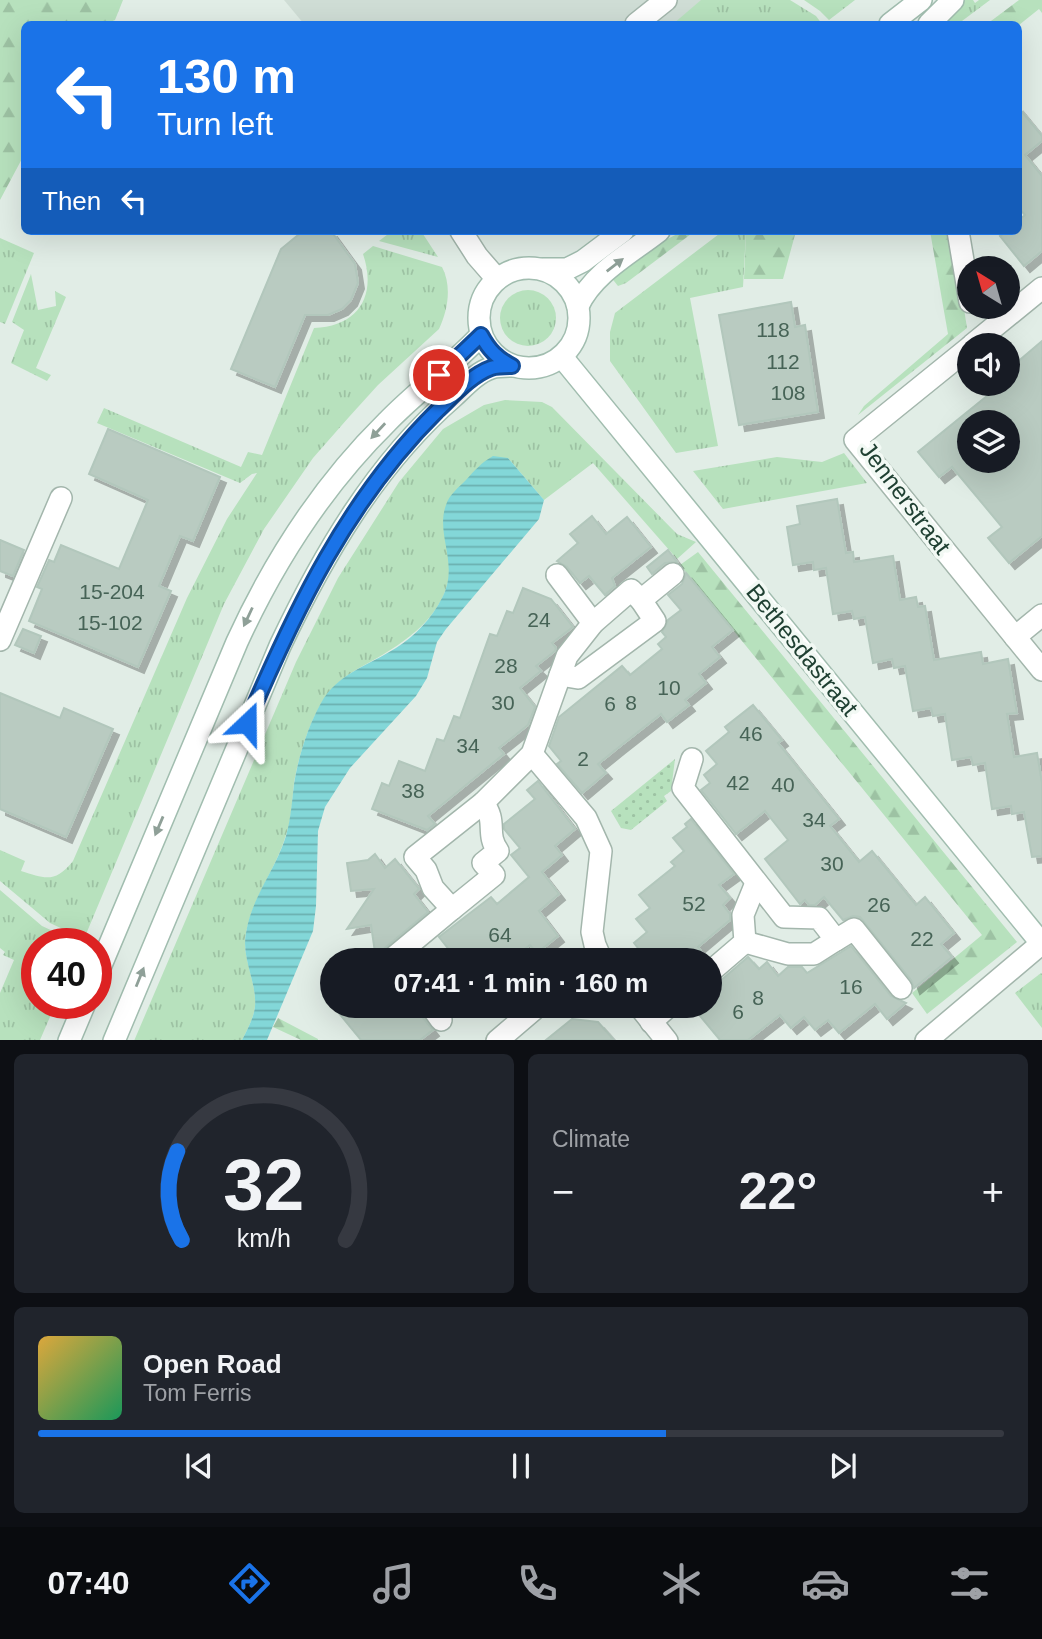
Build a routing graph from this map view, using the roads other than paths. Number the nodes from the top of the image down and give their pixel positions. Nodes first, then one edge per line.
1 (666, 0) edge
2 (922, 0) edge
3 (953, 0) edge
4 (640, 21) edge
5 (894, 21) edge
6 (932, 21) edge
7 (464, 235) edge
8 (618, 235) edge
9 (654, 235) edge
10 (959, 235) edge
11 (962, 256) edge
12 (541, 270) junction
13 (497, 279) junction
14 (1042, 288) edge
15 (578, 306) junction
16 (986, 333) edge
17 (481, 335) junction
18 (562, 357) junction
19 (957, 357) edge
20 (512, 366) junction
21 (61, 498) dead end
22 (673, 574) dead end
23 (557, 575) dead end
24 (642, 600) junction
25 (1042, 615) edge
26 (593, 623) junction
27 (1015, 636) junction
28 (0, 640) edge
29 (1042, 670) edge
30 (560, 675) junction
31 (532, 754) junction
32 (692, 759) dead end
33 (483, 803) junction
34 (756, 883) junction
35 (452, 909) junction
36 (112, 939) edge
37 (835, 940) junction
38 (745, 942) junction
39 (1042, 944) edge
40 (405, 948) edge
41 (595, 948) edge
42 (722, 962) edge
43 (901, 988) dead end
44 (524, 1018) edge
45 (648, 1018) edge
46 (78, 1019) edge
47 (69, 1040) edge
48 (114, 1040) edge
49 (498, 1040) edge
50 (666, 1040) edge
51 (927, 1040) edge

1 - 4 street
2 - 5 street
3 - 6 street
7 - 13 street
8 - 12 street
15 -> 9 street
10 - 11 street
12 - 13 street
12 - 15 street
13 - 17 street
14 - 16 street, Jennerstraat
15 - 18 street
17 - 20 street
17 -> 36 street
18 - 20 street
18 - 39 street, Bethesdastraat
19 - 27 street, Jennerstraat
48 -> 20 street
21 - 28 street
22 - 24 street
23 - 26 street
24 - 26 street
24 - 30 street
25 - 27 street
26 - 30 street
27 - 29 street, Jennerstraat
30 - 31 street
31 - 33 street
31 - 41 street
32 - 34 street
33 - 35 street
33 - 35 street
34 - 37 street
34 - 38 street
35 - 40 street
37 - 38 street
37 - 43 street
38 - 42 street
39 - 51 street
44 - 49 street
45 - 50 street
46 - 47 street

